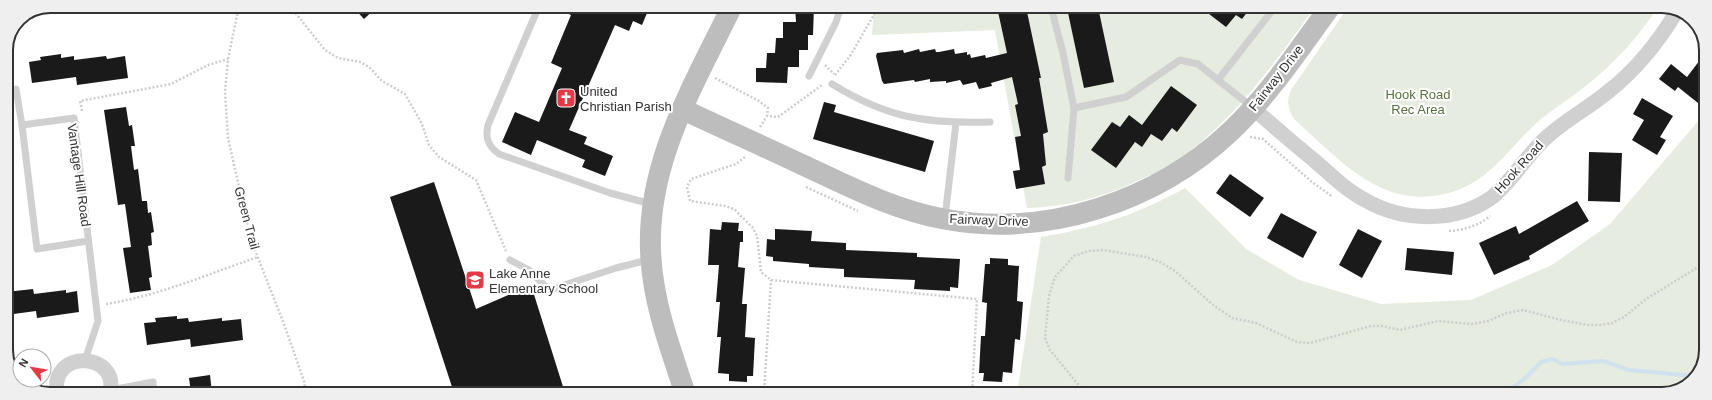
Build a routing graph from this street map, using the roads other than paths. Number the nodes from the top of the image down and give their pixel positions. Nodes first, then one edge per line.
1 (536, 13) edge
2 (729, 13) edge
3 (839, 13) edge
4 (1053, 13) edge
5 (1270, 13) edge
6 (1325, 13) edge
7 (1674, 15) edge
8 (809, 76) dead end
9 (1218, 80) junction
10 (832, 83) road end
11 (16, 89) dead end
12 (682, 108) junction
13 (1074, 108) junction
14 (1253, 108) junction
15 (990, 122) dead end
16 (956, 123) junction
17 (22, 125) junction
18 (1068, 178) dead end
19 (652, 204) junction
20 (944, 219) junction
21 (88, 241) junction
22 (650, 259) junction
23 (510, 260) road end
24 (85, 360) junction
25 (56, 387) edge
26 (110, 387) edge
27 (129, 387) edge
28 (153, 387) edge
29 (683, 387) edge

1 - 19 lane
2 - 12 street
3 - 8 lane
4 - 13 lane
5 - 9 lane
6 - 14 street, Fairway Drive
7 - 14 street, Hook Road
9 - 13 lane
9 - 14 lane
10 - 16 lane
11 - 17 lane
12 - 19 street
12 - 20 street, Fairway Drive
13 - 18 lane
14 - 20 street, Fairway Drive
15 - 16 lane
16 - 20 lane
17 - 21 lane, Vantage Hill Road
17 - 21 lane, Vantage Hill Road
19 - 22 street
21 - 24 lane, Vantage Hill Road
22 - 23 lane
22 - 29 street
24 - 25 street
24 - 26 street
27 - 28 lane

